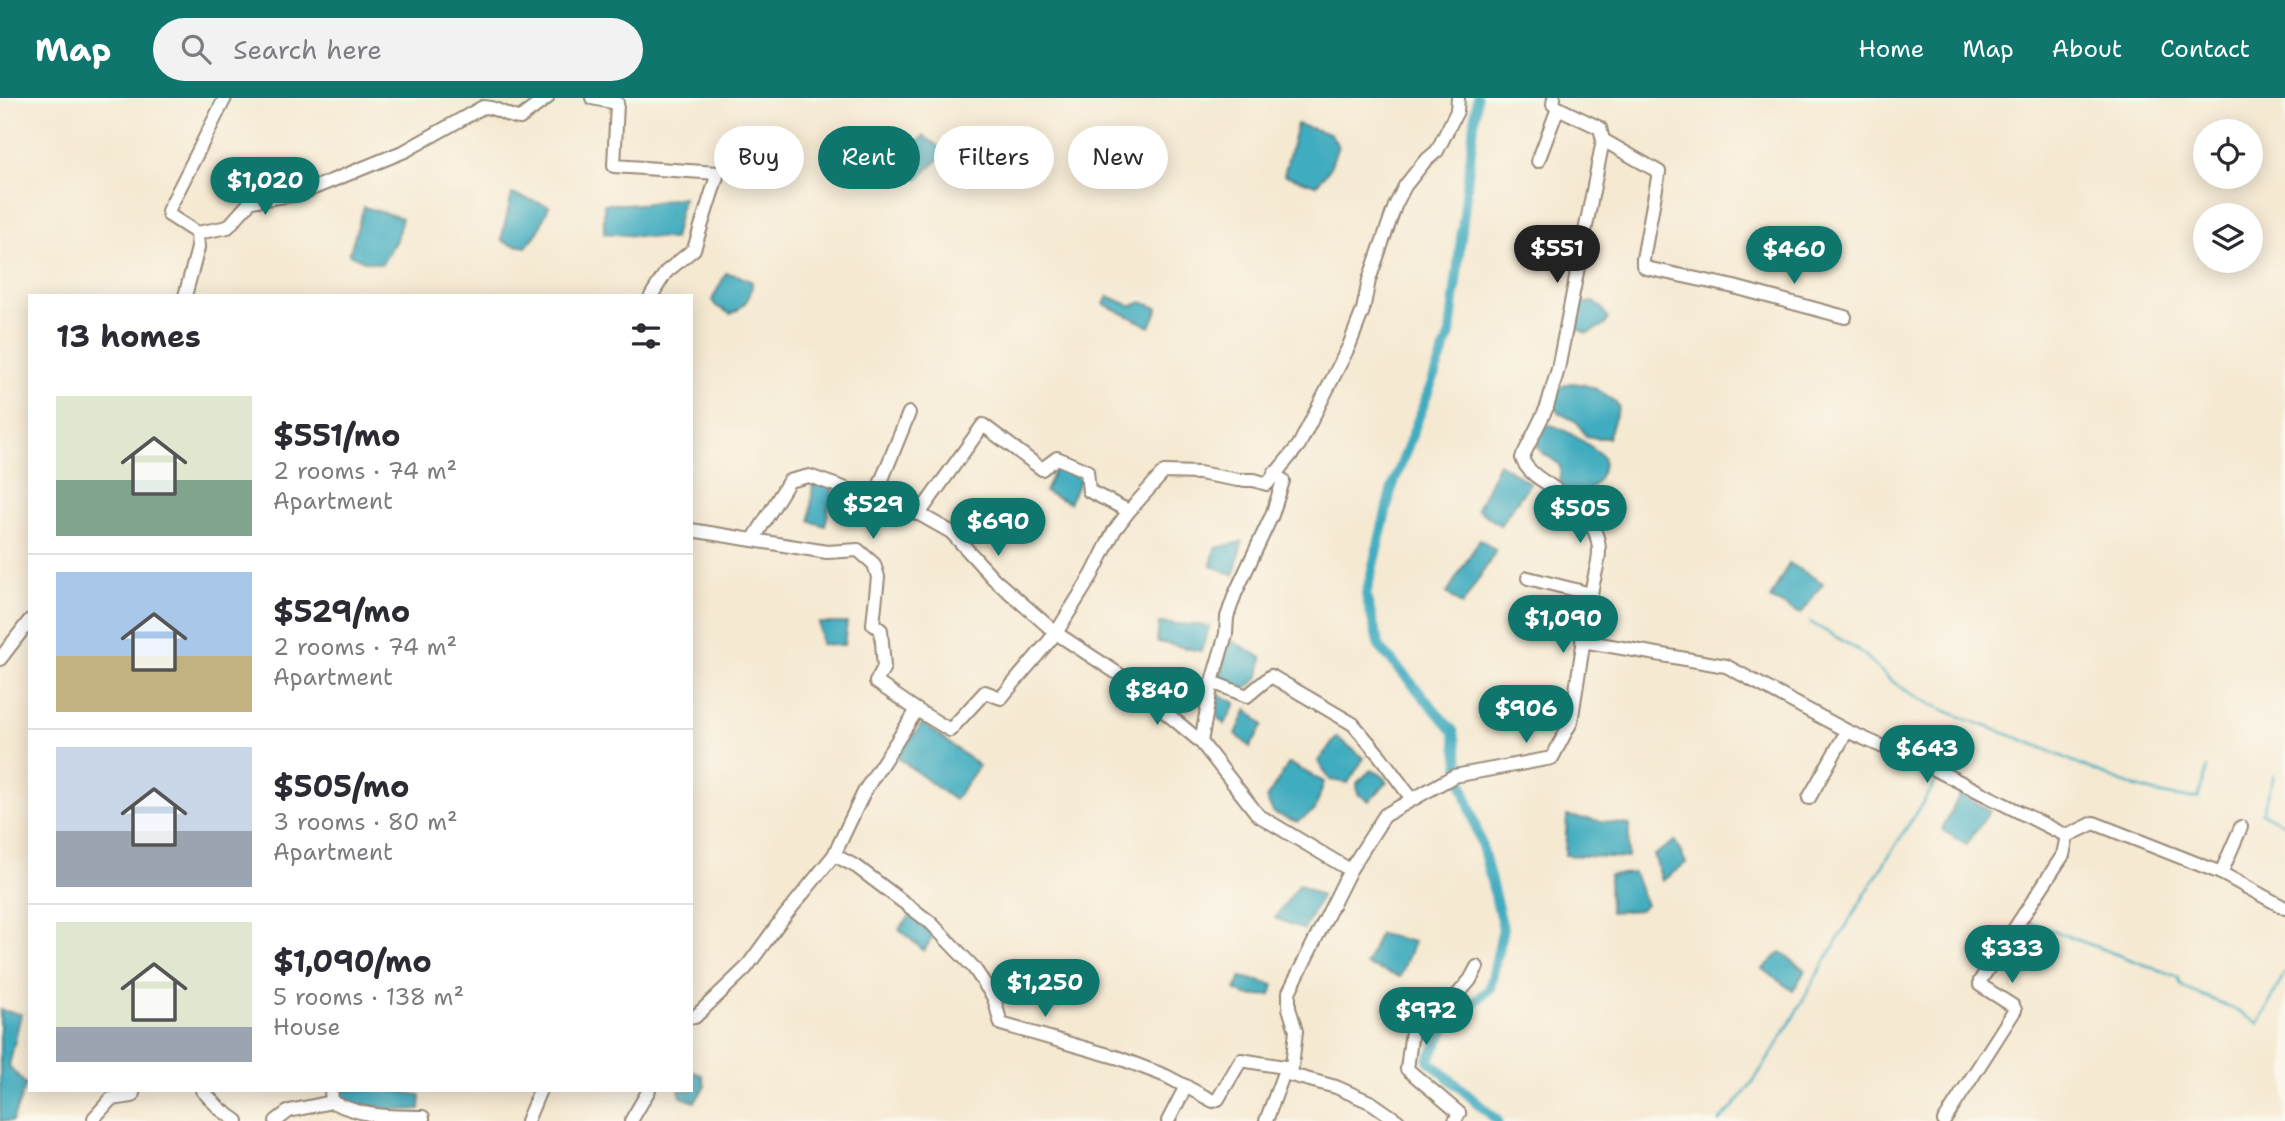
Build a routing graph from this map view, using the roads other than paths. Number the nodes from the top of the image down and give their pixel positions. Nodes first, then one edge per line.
1 (225, 98) edge
2 (547, 98) edge
3 (592, 98) edge
4 (1458, 98) edge
5 (1556, 103) edge
6 (1603, 141) junction
7 (1538, 161) dead end
8 (197, 233) junction
9 (186, 294) edge
10 (652, 294) edge
11 (1845, 317) dead end
12 (909, 413) dead end
13 (1274, 473) junction
14 (874, 499) junction
15 (1129, 511) junction
16 (919, 514) junction
17 (693, 530) edge
18 (752, 540) junction
19 (1528, 578) dead end
20 (1591, 594) junction
21 (28, 623) edge
22 (1056, 633) junction
23 (1582, 641) junction
24 (0, 659) edge
25 (1212, 682) junction
26 (917, 710) junction
27 (1847, 731) junction
28 (1201, 742) junction
29 (1808, 798) dead end
30 (1412, 799) junction
31 (2241, 827) dead end
32 (2067, 836) junction
33 (834, 855) junction
34 (1350, 870) junction
35 (2221, 873) junction
36 (2285, 908) edge
37 (1477, 967) dead end
38 (693, 1018) edge
39 (1288, 1068) junction
40 (1186, 1086) junction
41 (133, 1092) edge
42 (204, 1092) edge
43 (539, 1092) edge
44 (648, 1092) edge
45 (332, 1096) edge
46 (94, 1118) dead end
47 (237, 1121) edge
48 (276, 1121) edge
49 (423, 1121) edge
50 (527, 1121) edge
51 (631, 1121) edge
52 (1168, 1121) edge
53 (1266, 1121) edge
54 (1398, 1121) edge
55 (1455, 1121) edge
56 (1944, 1121) edge

1 - 8 street
2 - 8 street
3 - 10 street
4 - 13 street
5 - 6 street
5 - 7 street
6 - 11 street
6 - 20 street
8 - 9 street
12 - 14 street
13 - 15 street
13 - 25 street
14 - 16 street
14 - 18 street
15 - 16 street
15 - 22 street
16 - 22 street
17 - 18 street
18 - 26 street
19 - 20 street
20 - 23 street
21 - 24 street
22 - 26 street
22 - 28 street
23 - 27 street
23 - 30 street
25 - 28 street
25 - 30 street
26 - 33 street
27 - 29 street
27 - 32 street
28 - 34 street
30 - 34 street
31 - 35 street
32 - 35 street
32 - 56 street
33 - 38 street
33 - 40 street
34 - 39 street
35 - 36 street
37 - 55 street
39 - 40 street
39 - 53 street
39 - 54 street
40 - 52 street
41 - 46 street
42 - 47 street
43 - 50 street
44 - 51 street
45 - 48 street
45 - 49 street

